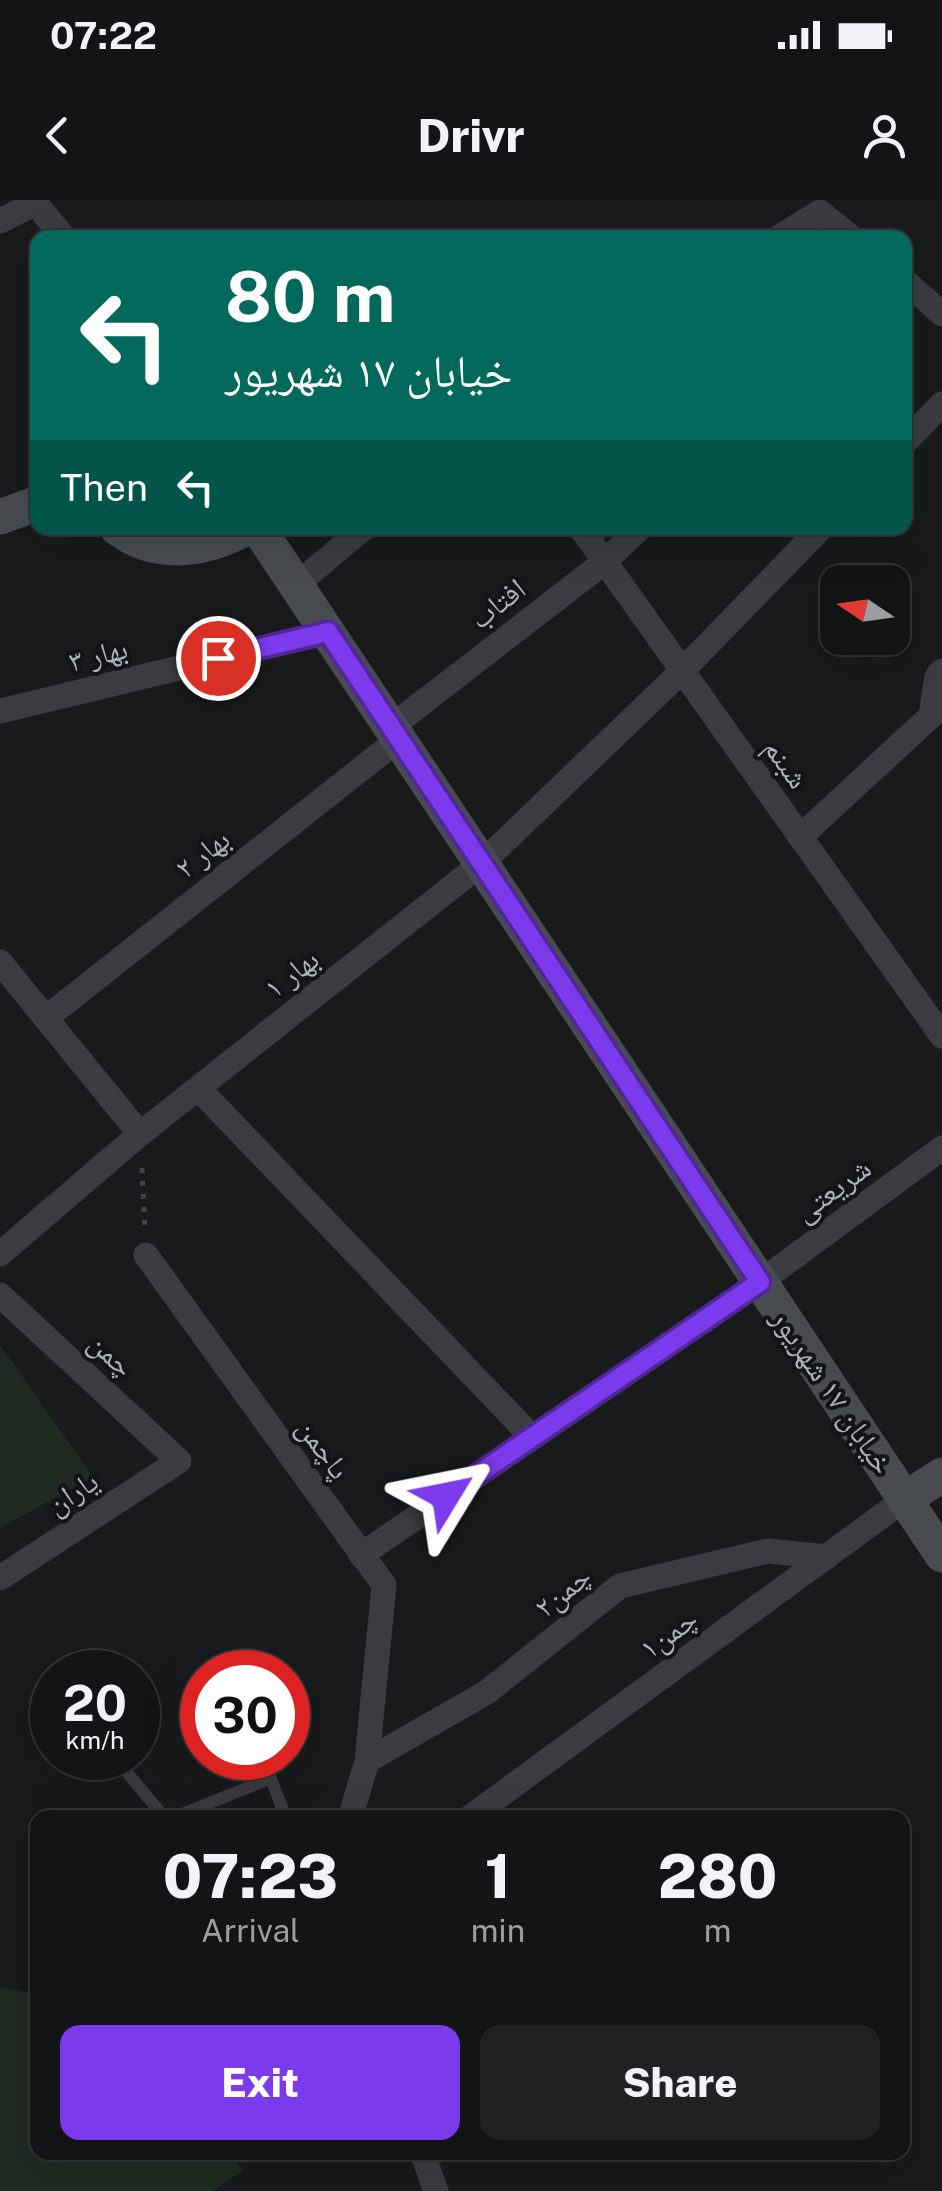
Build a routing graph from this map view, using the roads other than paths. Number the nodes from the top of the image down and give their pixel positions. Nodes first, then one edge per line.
1 (34, 201) edge
2 (828, 206) edge
3 (0, 221) edge
4 (58, 230) edge
5 (790, 230) edge
6 (846, 230) edge
7 (912, 287) edge
8 (942, 314) edge
9 (942, 404) edge
10 (912, 435) edge
11 (30, 507) edge
12 (0, 517) edge
13 (132, 535) edge
14 (234, 535) edge
15 (263, 535) edge
16 (356, 535) edge
17 (585, 535) edge
18 (633, 535) edge
19 (815, 535) edge
20 (603, 563) junction
21 (296, 584) junction
22 (328, 632) junction
23 (681, 672) junction
24 (942, 672) edge
25 (0, 712) edge
26 (395, 733) junction
27 (800, 837) junction
28 (482, 863) junction
29 (0, 962) edge
30 (46, 1018) junction
31 (942, 1036) edge
32 (198, 1088) junction
33 (140, 1134) junction
34 (942, 1148) edge
35 (0, 1254) edge
36 (146, 1254) road end
37 (760, 1282) junction
38 (0, 1295) edge
39 (532, 1437) junction
40 (179, 1461) joint
41 (942, 1475) edge
42 (905, 1499) junction
43 (360, 1554) junction
44 (942, 1555) edge
45 (827, 1557) junction
46 (0, 1578) edge
47 (366, 1762) junction
48 (135, 1780) edge
49 (266, 1780) edge
50 (269, 1780) edge
51 (162, 1810) edge
52 (190, 1810) edge
53 (283, 1810) edge
54 (352, 1810) edge
55 (480, 1810) edge
56 (425, 2160) edge
57 (436, 2191) edge

1 - 3 street
1 - 4 street
2 - 5 street
2 - 6 street
7 - 8 street
9 - 10 street
11 - 12 street
13 - 14 street
15 - 21 street, خیابان ۱۷ شهریور
16 - 21 street
17 - 20 street, شبنم
18 - 20 street, افتاب
19 - 23 street, بهار ۱
20 - 23 street, شبنم
20 - 26 street, افتاب
21 - 22 street, خیابان ۱۷ شهریور
22 - 25 street, بهار ۳
22 - 26 street, خیابان ۱۷ شهریور
23 - 27 street, شبنم
23 - 28 street, بهار ۱
24 - 27 street
26 - 28 street, خیابان ۱۷ شهریور
26 - 30 street, بهار ۲
27 - 31 street, شبنم
28 - 32 street, بهار ۱
28 - 37 street, خیابان ۱۷ شهریور
29 - 30 street
30 - 33 street
32 - 33 street, بهار ۱
32 - 39 street
33 - 35 street, بهار ۱
34 - 37 street, شریعتی
36 - 43 street, پاچمن
37 - 39 street, شریعتی
37 - 42 street, خیابان ۱۷ شهریور
38 - 40 street, چمن
39 - 43 street, شریعتی
40 - 46 street, یاران
41 - 42 street
42 - 44 street, خیابان ۱۷ شهریور
42 - 45 street, چمن۱
43 - 47 street, پاچمن
45 - 47 street, چمن۲
45 - 55 street, چمن۱
47 - 54 street, پاچمن
48 - 51 lane
49 - 52 lane
50 - 53 lane
56 - 57 street

